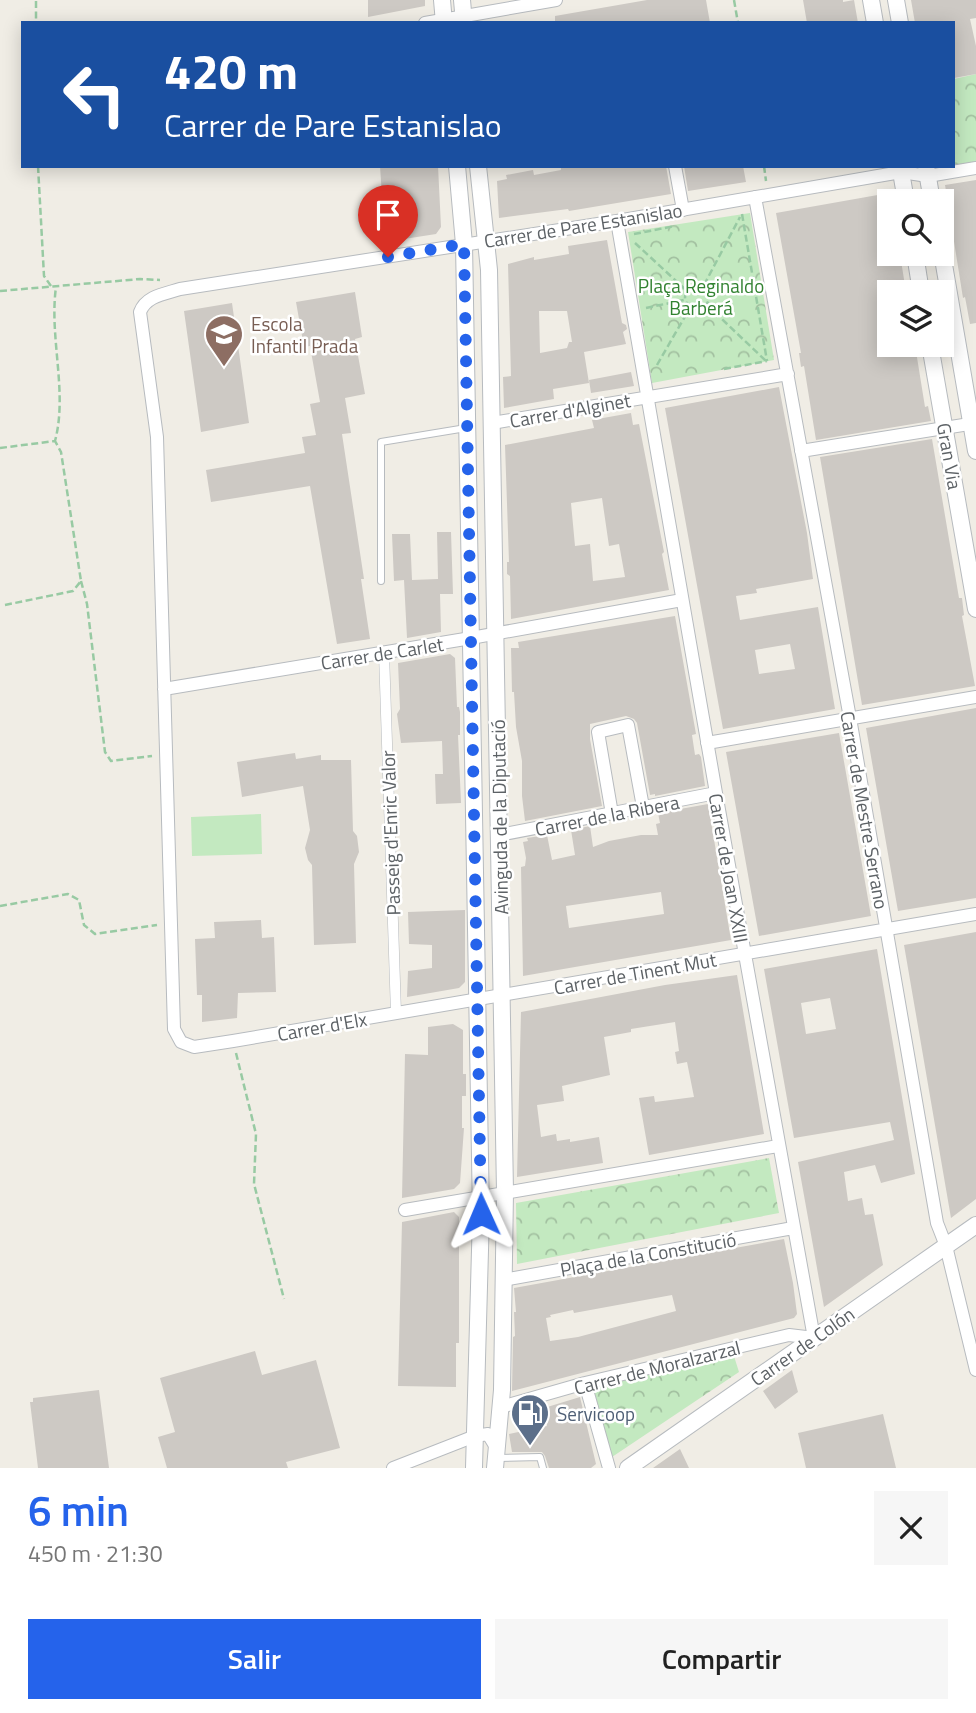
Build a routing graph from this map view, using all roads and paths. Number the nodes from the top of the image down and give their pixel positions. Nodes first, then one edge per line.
1 (442, 0) edge
2 (462, 0) edge
3 (556, 0) edge
4 (734, 0) edge
5 (871, 0) edge
6 (896, 0) edge
7 (36, 1) edge
8 (464, 20) edge
9 (36, 21) edge
10 (444, 21) edge
11 (738, 21) edge
12 (875, 21) edge
13 (900, 21) edge
14 (38, 168) edge
15 (457, 168) edge
16 (478, 168) edge
17 (675, 168) edge
18 (976, 168) edge
19 (900, 169) edge
20 (927, 171) edge
21 (904, 189) edge
22 (930, 189) edge
23 (755, 197) junction
24 (683, 210) junction
25 (617, 221) junction
26 (627, 235) dead end
27 (487, 241) junction
28 (464, 244) junction
29 (944, 266) edge
30 (704, 285) junction
31 (51, 286) junction
32 (56, 287) junction
33 (180, 289) junction
34 (0, 291) edge
35 (687, 291) junction
36 (685, 300) junction
37 (707, 305) junction
38 (691, 306) junction
39 (632, 311) junction
40 (932, 357) edge
41 (767, 362) junction
42 (715, 371) dead end
43 (788, 374) junction
44 (644, 380) junction
45 (647, 397) junction
46 (492, 423) junction
47 (974, 423) edge
48 (468, 428) junction
49 (945, 428) junction
50 (55, 441) junction
51 (0, 448) edge
52 (801, 451) junction
53 (976, 451) edge
54 (381, 581) dead end
55 (80, 582) junction
56 (682, 600) junction
57 (5, 605) dead end
58 (976, 609) edge
59 (495, 634) junction
60 (471, 638) junction
61 (384, 653) junction
62 (164, 689) junction
63 (976, 696) edge
64 (850, 719) junction
65 (707, 743) junction
66 (166, 754) junction
67 (716, 793) junction
68 (643, 807) junction
69 (612, 814) junction
70 (499, 835) junction
71 (0, 906) edge
72 (976, 914) edge
73 (170, 923) junction
74 (886, 930) junction
75 (745, 955) junction
76 (502, 996) junction
77 (478, 999) junction
78 (396, 1013) junction
79 (233, 1041) junction
80 (779, 1146) junction
81 (505, 1192) junction
82 (480, 1197) junction
83 (405, 1210) dead end
84 (976, 1225) edge
85 (793, 1228) junction
86 (946, 1245) junction
87 (503, 1280) junction
88 (284, 1299) dead end
89 (814, 1338) junction
90 (976, 1370) edge
91 (585, 1383) junction
92 (501, 1406) junction
93 (475, 1436) junction
94 (496, 1458) edge
95 (393, 1468) edge
96 (474, 1468) edge
97 (543, 1468) edge
98 (609, 1468) edge
99 (628, 1468) edge

1 - 10 street
2 - 8 street
3 - 8 street
4 - 11 path
5 - 12 street
6 - 13 street
7 - 9 path
8 - 10 street
14 - 31 path
15 - 28 street, Avinguda de la Diputació
16 - 27 street, Avinguda de la Diputació
17 - 24 street
18 - 20 street, Carrer de Pare Estanislao
19 - 20 street, Carrer de Pare Estanislao
19 - 21 street
19 - 23 street, Carrer de Pare Estanislao
20 - 22 street
23 - 24 street, Carrer de Pare Estanislao
23 - 43 street
24 - 25 street, Carrer de Pare Estanislao
25 - 27 street, Carrer de Pare Estanislao
25 - 39 street
26 - 35 path
27 - 28 street, Carrer de Pare Estanislao
27 - 46 street, Avinguda de la Diputació
28 - 33 street, Carrer de Pare Estanislao
28 - 48 street, Avinguda de la Diputació
29 - 47 street, Gran Via
30 - 35 path
30 - 37 path
30 - 41 path
31 - 32 path
31 - 34 path
32 - 33 path
32 - 50 path
33 - 62 street, Carrer de Pare Estanislao
35 - 36 path
36 - 38 path
36 - 39 path
37 - 38 path
37 - 41 path
38 - 44 path
39 - 44 street
40 - 49 street, Gran Via
41 - 42 path
43 - 45 street
43 - 52 street, Carrer de Mestre Serrano
44 - 45 street
45 - 46 street, Carrer d'Alginet
45 - 56 street, Carrer de Joan XXIII
46 - 59 street, Avinguda de la Diputació
47 - 49 street
47 - 53 street, Gran Via
48 - 54 lane
48 - 60 street, Avinguda de la Diputació
49 - 52 street
49 - 58 street, Gran Via
50 - 51 path
50 - 55 path
52 - 64 street, Carrer de Mestre Serrano
55 - 57 path
55 - 66 path
56 - 59 street, Carrer de Carlet
56 - 65 street, Carrer de Joan XXIII
59 - 60 street, Carrer de Carlet
59 - 70 street, Avinguda de la Diputació
60 - 61 street, Carrer de Carlet
60 - 77 street, Avinguda de la Diputació
61 - 62 street, Carrer de Carlet
61 - 78 street, Passeig d'Enric Valor
62 - 66 street
63 - 64 street
64 - 65 street
64 - 74 street, Carrer de Mestre Serrano
65 - 67 street, Carrer de Joan XXIII
66 - 73 street
67 - 68 street, Carrer de la Ribera
67 - 75 street, Carrer de Joan XXIII
68 - 69 street, Carrer de la Ribera
68 - 69 street
69 - 70 street, Carrer de la Ribera
70 - 76 street, Avinguda de la Diputació
71 - 73 path
72 - 74 street, Carrer de Tinent Mut
73 - 79 street, Carrer d'Elx
74 - 75 street, Carrer de Tinent Mut
74 - 86 street, Carrer de Mestre Serrano
75 - 76 street, Carrer de Tinent Mut
75 - 80 street, Carrer de Joan XXIII
76 - 77 street, Carrer de Tinent Mut
76 - 81 street, Avinguda de la Diputació
77 - 78 street, Carrer d'Elx
77 - 82 street, Avinguda de la Diputació
78 - 79 street, Carrer d'Elx
79 - 88 path
80 - 81 street
80 - 85 street, Carrer de Joan XXIII
81 - 82 street
81 - 87 street, Avinguda de la Diputació
82 - 83 street
82 - 93 street, Avinguda de la Diputació
84 - 86 street, Carrer de Colón
85 - 87 street, Plaça de la Constitució
85 - 89 street, Carrer de Joan XXIII
86 - 89 street, Carrer de Colón
86 - 90 street, Carrer de Mestre Serrano
87 - 92 street, Avinguda de la Diputació
89 - 91 street, Carrer de Moralzarzal
89 - 99 street, Carrer de Colón
91 - 92 street, Carrer de Moralzarzal
91 - 98 street
92 - 94 street, Avinguda de la Diputació
93 - 94 street
93 - 95 street
93 - 96 street, Avinguda de la Diputació
94 - 97 lane

